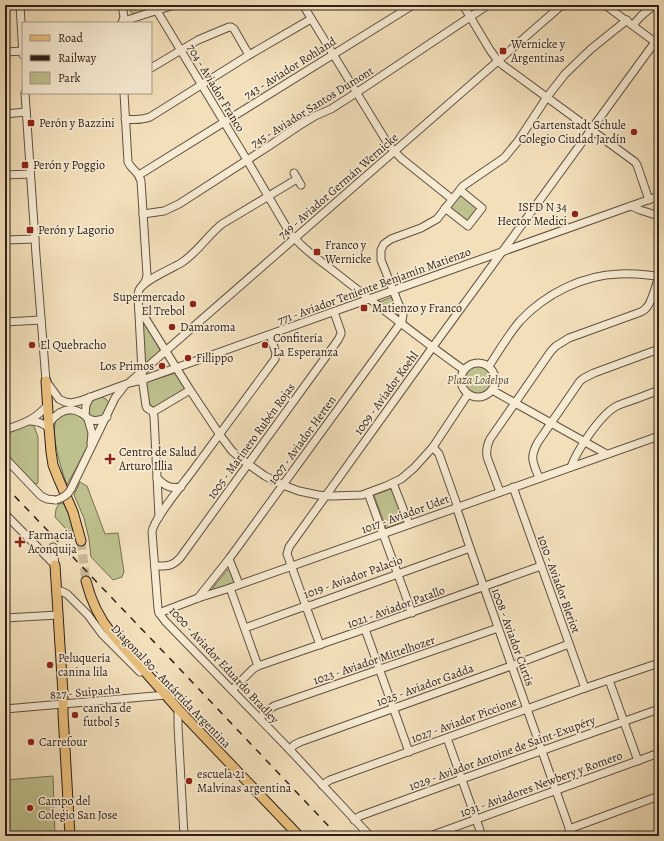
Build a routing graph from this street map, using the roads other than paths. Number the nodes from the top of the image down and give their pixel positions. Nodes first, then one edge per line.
1 (20, 5) edge
2 (122, 5) edge
3 (174, 5) edge
4 (303, 5) edge
5 (413, 5) edge
6 (463, 5) edge
7 (488, 5) edge
8 (562, 5) edge
9 (605, 5) edge
10 (654, 5) edge
11 (157, 11) junction
12 (470, 17) junction
13 (311, 19) junction
14 (626, 20) junction
15 (123, 22) edge
16 (633, 25) junction
17 (22, 36) edge
18 (657, 43) edge
19 (180, 50) junction
20 (22, 51) edge
21 (5, 52) edge
22 (333, 54) junction
23 (249, 55) junction
24 (498, 61) junction
25 (152, 67) edge
26 (201, 85) junction
27 (356, 93) junction
28 (25, 94) edge
29 (124, 94) edge
30 (547, 97) junction
31 (26, 112) junction
32 (5, 114) edge
33 (125, 119) junction
34 (224, 122) junction
35 (590, 130) junction
36 (394, 151) junction
37 (247, 160) junction
38 (30, 174) junction
39 (5, 175) edge
40 (139, 176) junction
41 (297, 179) dead end
42 (460, 190) junction
43 (268, 196) junction
44 (659, 196) edge
45 (452, 199) junction
46 (649, 200) junction
47 (631, 206) junction
48 (445, 208) junction
49 (143, 214) junction
50 (659, 216) edge
51 (294, 238) junction
52 (34, 239) junction
53 (5, 240) edge
54 (502, 251) junction
55 (659, 276) edge
56 (143, 285) junction
57 (393, 290) junction
58 (369, 298) junction
59 (139, 308) junction
60 (334, 312) junction
61 (41, 320) junction
62 (5, 322) edge
63 (401, 323) junction
64 (270, 335) junction
65 (432, 348) junction
66 (659, 349) edge
67 (166, 351) junction
68 (489, 366) junction
69 (176, 367) junction
70 (464, 370) junction
71 (142, 371) junction
72 (142, 380) junction
73 (46, 381) junction
74 (127, 384) junction
75 (190, 390) junction
76 (492, 390) junction
77 (659, 390) edge
78 (100, 394) junction
79 (468, 394) junction
80 (90, 397) junction
81 (515, 403) junction
82 (47, 406) junction
83 (112, 407) junction
84 (153, 412) junction
85 (86, 417) junction
86 (107, 417) junction
87 (30, 421) junction
88 (551, 423) junction
89 (49, 426) junction
90 (5, 430) edge
91 (220, 435) junction
92 (659, 436) edge
93 (584, 442) junction
94 (433, 447) junction
95 (90, 450) junction
96 (606, 454) junction
97 (5, 458) edge
98 (248, 464) junction
99 (571, 467) junction
100 (157, 478) junction
101 (539, 478) junction
102 (393, 483) junction
103 (283, 485) junction
104 (181, 487) junction
105 (512, 487) junction
106 (500, 492) junction
107 (368, 493) junction
108 (326, 496) junction
109 (457, 507) junction
110 (5, 514) edge
111 (159, 517) junction
112 (409, 524) junction
113 (383, 534) junction
114 (81, 541) tunnel mouth
115 (53, 547) dead end
116 (470, 548) junction
117 (229, 559) junction
118 (55, 565) junction
119 (155, 566) junction
120 (291, 566) junction
121 (541, 566) junction
122 (398, 573) junction
123 (86, 581) tunnel mouth
124 (240, 584) junction
125 (484, 587) junction
126 (230, 588) junction
127 (57, 591) junction
128 (198, 598) junction
129 (305, 606) junction
130 (159, 613) junction
131 (412, 613) junction
132 (58, 615) junction
133 (5, 618) edge
134 (244, 628) junction
135 (498, 628) junction
136 (365, 630) junction
137 (569, 644) junction
138 (320, 645) junction
139 (659, 663) edge
140 (258, 666) junction
141 (511, 666) junction
142 (379, 670) junction
143 (609, 680) junction
144 (585, 688) junction
145 (232, 690) junction
146 (163, 692) junction
147 (62, 705) junction
148 (393, 708) junction
149 (5, 709) edge
150 (178, 709) junction
151 (527, 709) junction
152 (659, 709) edge
153 (260, 718) junction
154 (624, 721) junction
155 (448, 738) junction
156 (290, 750) junction
157 (542, 750) junction
158 (409, 752) junction
159 (659, 753) edge
160 (638, 761) junction
161 (462, 778) junction
162 (322, 785) junction
163 (556, 790) junction
164 (659, 796) edge
165 (476, 819) junction
166 (354, 820) junction
167 (570, 832) edge
168 (70, 836) edge
169 (184, 836) edge
170 (299, 836) edge
171 (370, 836) edge
172 (430, 836) edge
173 (482, 836) edge

1 - 17 street
2 - 15 street
3 - 11 street
4 - 13 street
5 - 22 street, 743 - Aviador Rohland
6 - 12 street
7 - 12 street, 745 - Aviador Santos Dumont
8 - 24 street, 749 - Aviador Germán Wernicke
9 - 14 street
10 - 16 street
11 - 15 street
11 - 19 street, 704 - Aviador Franco
12 - 24 street
12 - 27 street, 745 - Aviador Santos Dumont
13 - 22 street
13 - 23 street
14 - 16 street
14 - 30 street
16 - 18 street
18 - 35 street, 1009 - Aviador Koehl
19 - 23 street
19 - 25 street
19 - 26 street, 704 - Aviador Franco
20 - 21 street
22 - 27 street
22 - 34 street, 743 - Aviador Rohland
23 - 26 street
24 - 30 street
24 - 36 street, 749 - Aviador Germán Wernicke
26 - 33 street
26 - 34 street, 704 - Aviador Franco
27 - 36 street
27 - 37 street, 745 - Aviador Santos Dumont
28 - 31 street
29 - 33 street
30 - 35 street
30 - 42 street
31 - 32 street
31 - 38 street
33 - 40 street
34 - 37 street, 704 - Aviador Franco
34 - 40 street, 743 - Aviador Rohland
35 - 46 street
35 - 54 street, 1009 - Aviador Koehl
36 - 45 street
36 - 51 street, 749 - Aviador Germán Wernicke
37 - 43 street, 704 - Aviador Franco
37 - 49 street, 745 - Aviador Santos Dumont
38 - 39 street
38 - 52 street
40 - 49 street
41 - 43 street
42 - 45 street
42 - 48 street
43 - 51 street, 704 - Aviador Franco
43 - 56 street
44 - 46 street, 771 - Aviador Teniente Benjamín Matienzo
45 - 48 street
46 - 47 street, 771 - Aviador Teniente Benjamín Matienzo
47 - 50 street
47 - 54 street, 771 - Aviador Teniente Benjamín Matienzo
48 - 57 street
49 - 56 street
51 - 58 street, 704 - Aviador Franco
51 - 67 street, 749 - Aviador Germán Wernicke
52 - 53 street
52 - 61 street
54 - 57 street, 771 - Aviador Teniente Benjamín Matienzo
54 - 65 street, 1009 - Aviador Koehl
55 - 68 street
55 - 81 street
56 - 59 street, 1000 - Aviador Eduardo Bradley
57 - 58 street, 771 - Aviador Teniente Benjamín Matienzo
57 - 63 street
58 - 60 street, 771 - Aviador Teniente Benjamín Matienzo
58 - 63 street, 704 - Aviador Franco
59 - 67 street
59 - 71 street, 1000 - Aviador Eduardo Bradley
60 - 64 street, 771 - Aviador Teniente Benjamín Matienzo
60 - 98 street, 1005 - Marinero Rubén Rojas
61 - 62 street
61 - 73 street
63 - 65 street, 704 - Aviador Franco
63 - 103 street, 1007 - Aviador Herten
64 - 69 street, 771 - Aviador Teniente Benjamín Matienzo
64 - 91 street
65 - 70 street, 704 - Aviador Franco
65 - 108 street, 1009 - Aviador Koehl
66 - 88 street
67 - 69 street
67 - 71 street, 749 - Aviador Germán Wernicke
68 - 70 street
68 - 76 street
69 - 72 street, 771 - Aviador Teniente Benjamín Matienzo
69 - 75 street
70 - 79 street
71 - 72 street, 1000 - Aviador Eduardo Bradley
71 - 74 street, 749 - Aviador Germán Wernicke
72 - 74 street, 771 - Aviador Teniente Benjamín Matienzo
72 - 84 street, 1000 - Aviador Eduardo Bradley
73 - 80 street
73 - 82 main road
74 - 78 street, 771 - Aviador Teniente Benjamín Matienzo
74 - 83 street
75 - 84 street
75 - 91 street
76 - 79 street
76 - 81 street
77 - 93 street
78 - 80 street
78 - 83 street
79 - 94 street
80 - 85 street
81 - 88 street
81 - 106 street
82 - 87 street
82 - 89 main road
83 - 86 street
84 - 100 street, 1000 - Aviador Eduardo Bradley
85 - 86 street
85 - 89 street
85 - 95 street
86 - 95 street
87 - 89 street
87 - 90 street
88 - 93 street
88 - 101 street
89 - 114 main road
91 - 98 street
91 - 104 street
92 - 96 street, 1017 - Aviador Udet
93 - 96 street
93 - 99 street
94 - 102 street
94 - 109 street, 1008 - Aviador Curtis
95 - 97 street, bridge
96 - 99 street, 1017 - Aviador Udet
98 - 103 street
98 - 119 street, 1005 - Marinero Rubén Rojas
99 - 101 street, 1017 - Aviador Udet
100 - 104 street
100 - 111 street, 1000 - Aviador Eduardo Bradley
101 - 105 street, 1017 - Aviador Udet
102 - 107 street
102 - 112 street
103 - 108 street
103 - 117 street, 1007 - Aviador Herten
104 - 111 street
105 - 106 street, 1017 - Aviador Udet
105 - 121 street, 1010 - Aviador Bleriot
106 - 109 street, 1017 - Aviador Udet
107 - 108 street
107 - 113 street
108 - 120 street, 1009 - Aviador Koehl
109 - 112 street, 1017 - Aviador Udet
109 - 116 street, 1008 - Aviador Curtis
110 - 118 street
111 - 119 street, 1000 - Aviador Eduardo Bradley
112 - 113 street, 1017 - Aviador Udet
113 - 120 street, 1017 - Aviador Udet
113 - 122 street
115 - 118 street
116 - 122 street, 1019 - Aviador Palacio
116 - 125 street, 1008 - Aviador Curtis
117 - 124 street
117 - 128 street, 1007 - Aviador Herten
118 - 127 main road
119 - 130 street, 1000 - Aviador Eduardo Bradley
120 - 124 street, 1017 - Aviador Udet
120 - 129 street
121 - 125 street, 1021 - Aviador Patallo
121 - 137 street, 1010 - Aviador Bleriot
122 - 129 street, 1019 - Aviador Palacio
122 - 131 street
123 - 146 main road
124 - 126 street, 1017 - Aviador Udet
125 - 131 street, 1021 - Aviador Patallo
125 - 135 street, 1008 - Aviador Curtis
126 - 128 street, 1017 - Aviador Udet
126 - 134 street
127 - 132 main road
127 - 146 street, Diagonal 80 - Antártida Argentina
128 - 130 street, 1017 - Aviador Udet
129 - 134 street, 1019 - Aviador Palacio
129 - 138 street
130 - 145 street, 1000 - Aviador Eduardo Bradley
131 - 136 street, 1021 - Aviador Patallo
132 - 133 street
132 - 147 main road
134 - 140 street
135 - 141 street, 1008 - Aviador Curtis
135 - 142 street, 1023 - Aviador Mittelhozer
136 - 138 street, 1021 - Aviador Patallo
136 - 142 street
137 - 141 street, 1025 - Aviador Gadda
137 - 144 street, 1010 - Aviador Bleriot
138 - 140 street, 1021 - Aviador Patallo
139 - 143 street, 1027 - Aviador Piccione
140 - 145 street
141 - 148 street, 1025 - Aviador Gadda
141 - 151 street, 1008 - Aviador Curtis
142 - 148 street
142 - 153 street, 1023 - Aviador Mittelhozer
143 - 144 street, 1027 - Aviador Piccione
143 - 154 street
144 - 151 street, 1027 - Aviador Piccione
145 - 153 street, 1000 - Aviador Eduardo Bradley
146 - 147 street, 827 - Suipacha
146 - 150 main road, Diagonal 80 - Antártida Argentina
147 - 149 street, 827 - Suipacha
147 - 168 main road
148 - 156 street, 1025 - Aviador Gadda
148 - 158 street
150 - 169 street
150 - 170 main road, Diagonal 80 - Antártida Argentina
151 - 155 street, 1027 - Aviador Piccione
151 - 157 street, 1008 - Aviador Curtis
152 - 154 street, 1029 - Aviador Antoine de Saint-Exupéry
153 - 156 street, 1000 - Aviador Eduardo Bradley
154 - 157 street, 1029 - Aviador Antoine de Saint-Exupéry
154 - 160 street
155 - 158 street, 1027 - Aviador Piccione
155 - 161 street
156 - 162 street, 1000 - Aviador Eduardo Bradley
157 - 161 street, 1029 - Aviador Antoine de Saint-Exupéry
157 - 163 street, 1008 - Aviador Curtis
158 - 162 street, 1027 - Aviador Piccione
159 - 160 street, 1031 - Aviadores Newbery y Romero
160 - 163 street, 1031 - Aviadores Newbery y Romero
161 - 165 street
161 - 166 street, 1029 - Aviador Antoine de Saint-Exupéry
162 - 166 street, 1000 - Aviador Eduardo Bradley
163 - 165 street, 1031 - Aviadores Newbery y Romero
163 - 167 street, 1008 - Aviador Curtis
164 - 167 street
165 - 172 street, 1031 - Aviadores Newbery y Romero
165 - 173 street
166 - 171 street, 1000 - Aviador Eduardo Bradley

